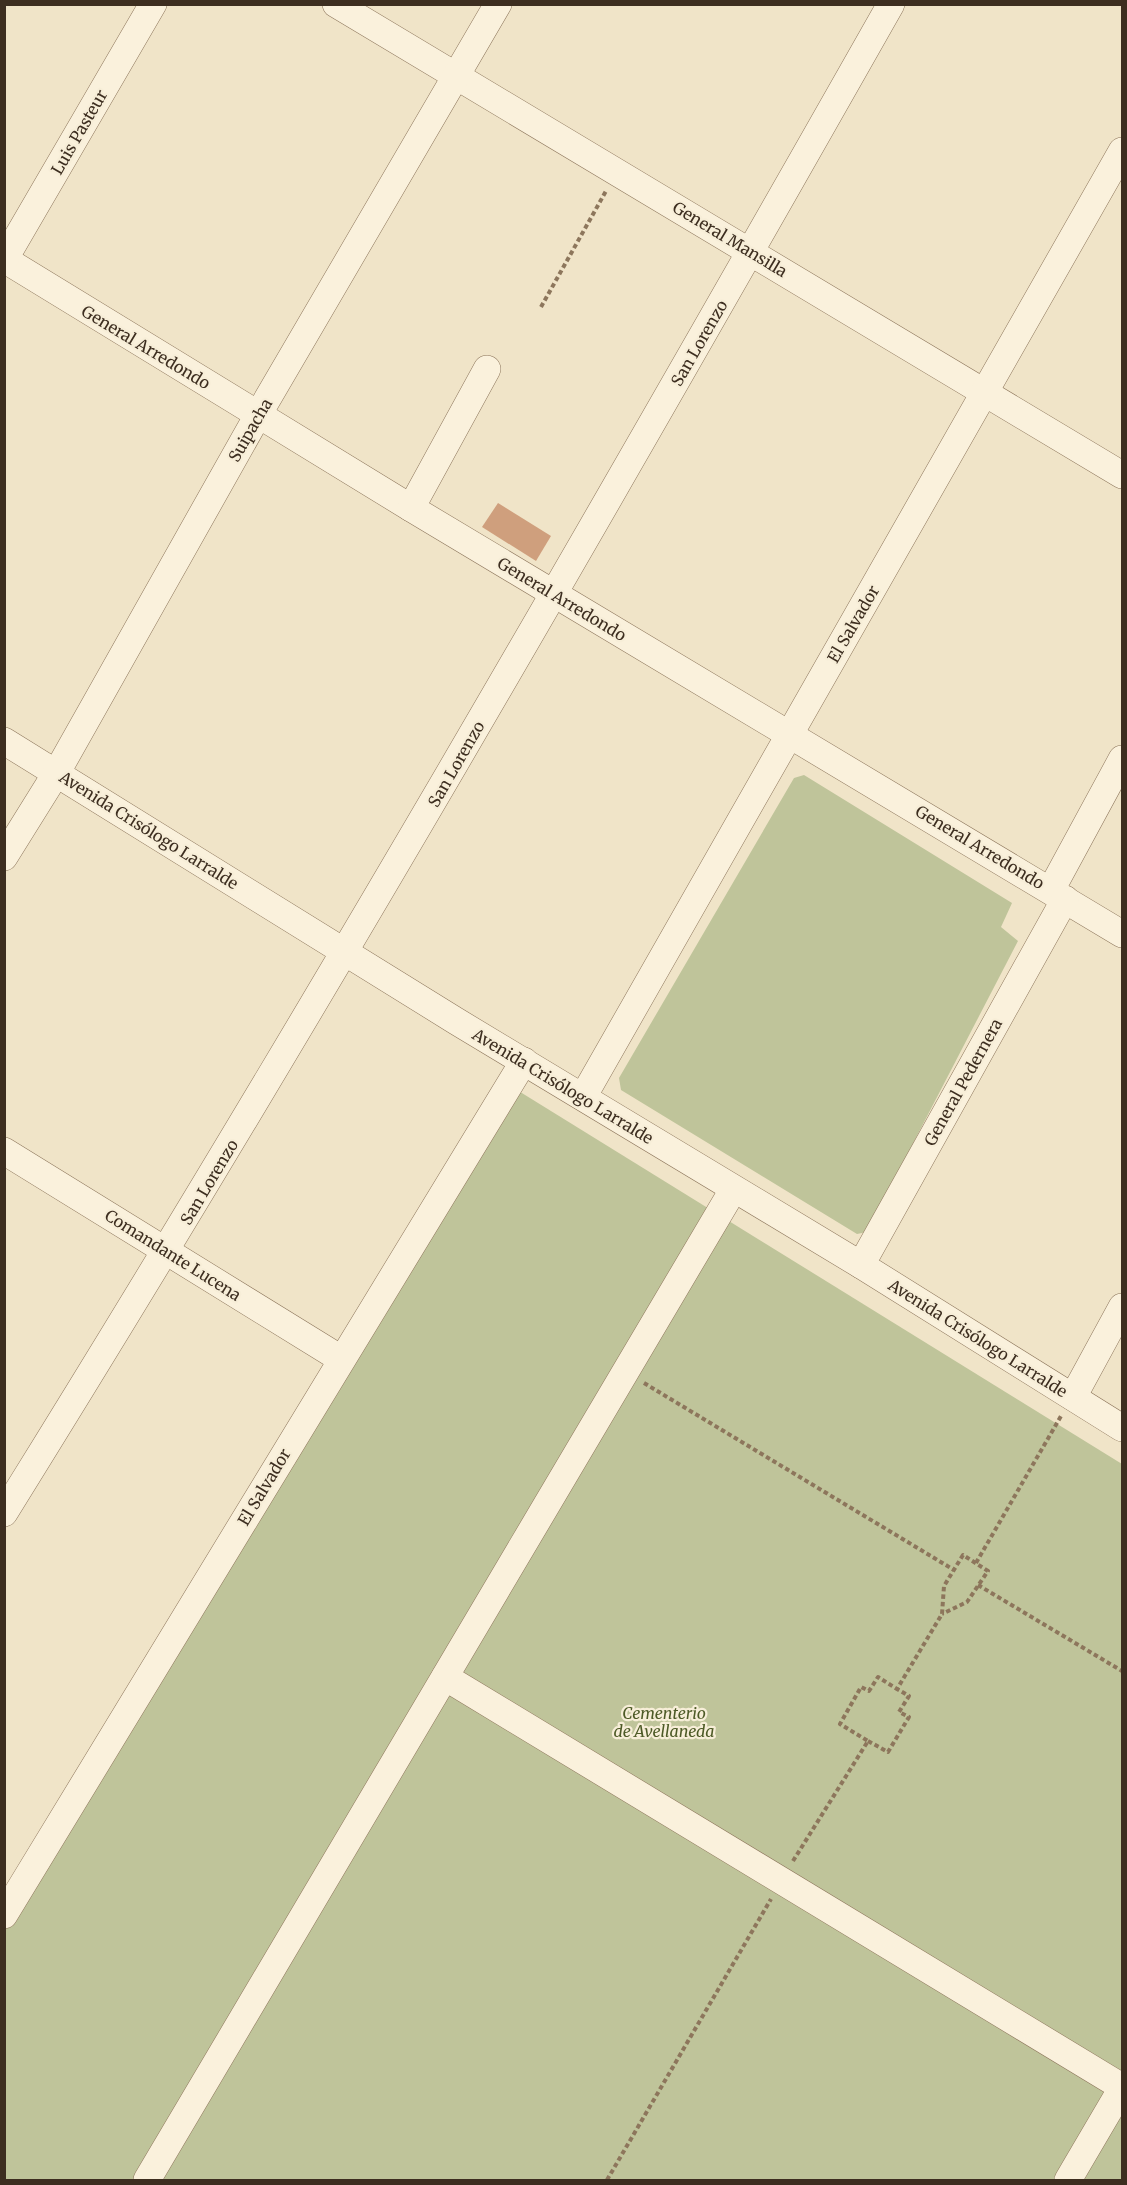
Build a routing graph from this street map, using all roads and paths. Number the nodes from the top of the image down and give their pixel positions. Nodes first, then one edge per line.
1 (153, 4) edge
2 (336, 4) edge
3 (498, 4) edge
4 (891, 4) edge
5 (455, 77) junction
6 (1122, 151) edge
7 (616, 172) junction
8 (751, 252) junction
9 (5, 259) edge
10 (541, 307) dead end
11 (487, 369) dead end
12 (985, 393) junction
13 (258, 416) junction
14 (1122, 475) edge
15 (411, 508) junction
16 (555, 595) junction
17 (790, 734) junction
18 (4, 741) edge
19 (1122, 759) edge
20 (57, 772) junction
21 (4, 857) edge
22 (1058, 894) junction
23 (1122, 934) edge
24 (346, 952) junction
25 (524, 1061) junction
26 (583, 1097) junction
27 (4, 1151) edge
28 (734, 1190) junction
29 (167, 1251) junction
30 (861, 1265) junction
31 (1122, 1307) edge
32 (342, 1359) junction
33 (624, 1371) junction
34 (1073, 1397) junction
35 (1122, 1428) edge
36 (4, 1514) edge
37 (976, 1563) junction
38 (954, 1570) junction
39 (978, 1586) junction
40 (942, 1614) junction
41 (1122, 1671) edge
42 (446, 1677) junction
43 (897, 1689) junction
44 (868, 1742) junction
45 (782, 1879) junction
46 (4, 1915) edge
47 (1122, 2087) edge
48 (147, 2181) edge
49 (607, 2181) edge
50 (1068, 2181) edge

1 - 9 street, Luis Pasteur
2 - 5 street, General Mansilla
3 - 5 street, Suipacha
4 - 8 street, San Lorenzo
5 - 7 street, General Mansilla
5 - 13 street, Suipacha
6 - 12 street, El Salvador
7 - 8 street, General Mansilla
7 - 10 path
8 - 12 street, General Mansilla
8 - 16 street, San Lorenzo
9 - 13 street, General Arredondo
11 - 15 street
12 - 14 street, General Mansilla
12 - 17 street, El Salvador
13 - 15 street, General Arredondo
13 - 20 street, Suipacha
15 - 16 street, General Arredondo
16 - 17 street, General Arredondo
16 - 24 street, San Lorenzo
17 - 22 street, General Arredondo
17 - 26 street, El Salvador
18 - 20 street, Avenida Crisólogo Larralde
19 - 22 street, General Pedernera
20 - 21 street, Suipacha
20 - 24 street, Avenida Crisólogo Larralde
22 - 23 street, General Arredondo
22 - 30 street, General Pedernera
24 - 25 street, Avenida Crisólogo Larralde
24 - 29 street, San Lorenzo
25 - 26 street, Avenida Crisólogo Larralde
25 - 32 street, El Salvador
26 - 28 street, Avenida Crisólogo Larralde
27 - 29 street, Comandante Lucena
28 - 30 street, Avenida Crisólogo Larralde
28 - 33 street
29 - 32 street, Comandante Lucena
29 - 36 street, San Lorenzo
30 - 34 street, Avenida Crisólogo Larralde
31 - 34 street
32 - 46 street, El Salvador
33 - 38 path
33 - 42 street
34 - 35 street, Avenida Crisólogo Larralde
34 - 37 path
37 - 38 path
37 - 39 path
38 - 40 path
39 - 40 path
39 - 41 path
40 - 43 path
42 - 45 street
42 - 48 street
43 - 44 path
43 - 44 path
44 - 45 path
45 - 47 street
45 - 49 path
47 - 50 street

